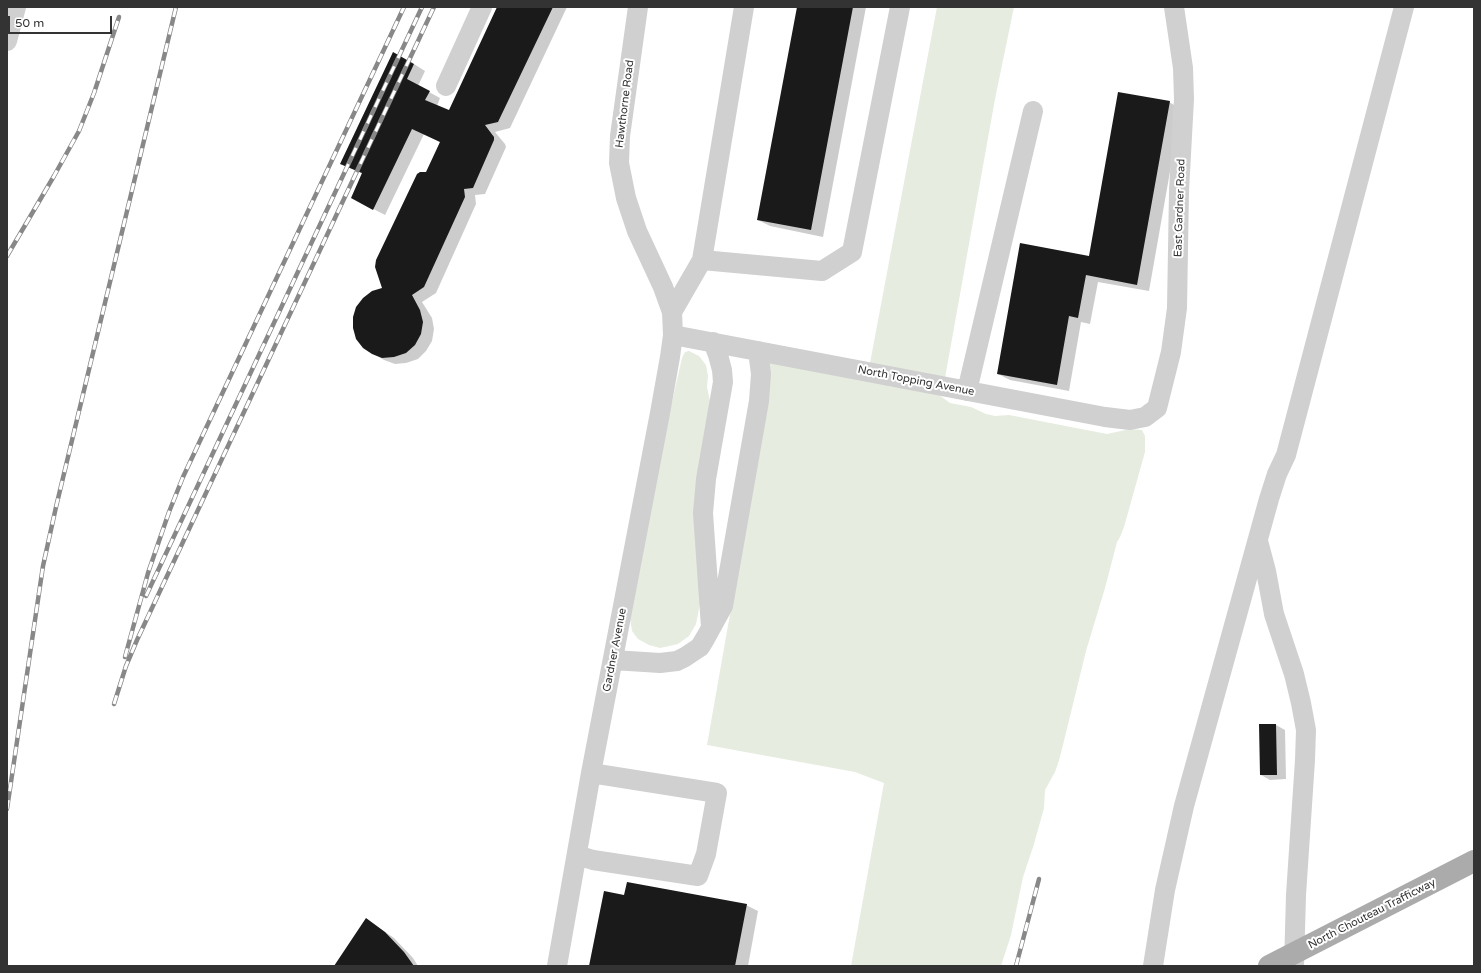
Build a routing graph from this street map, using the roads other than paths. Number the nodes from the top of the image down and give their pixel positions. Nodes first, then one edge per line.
1 (16, 7) edge
2 (482, 7) edge
3 (638, 7) edge
4 (744, 7) edge
5 (900, 7) edge
6 (1174, 7) edge
7 (1404, 7) edge
8 (7, 41) edge
9 (446, 86) dead end
10 (1033, 111) dead end
11 (702, 260) junction
12 (672, 312) junction
13 (673, 335) junction
14 (713, 342) junction
15 (758, 351) junction
16 (968, 391) junction
17 (1157, 408) joint
18 (1258, 539) junction
19 (711, 627) junction
20 (613, 660) junction
21 (592, 773) junction
22 (577, 855) junction
23 (1474, 861) edge
24 (557, 966) edge
25 (1152, 966) edge
26 (1269, 966) edge
27 (1294, 966) edge

1 - 8 street
2 - 9 street
3 - 12 street, Hawthorne Road
4 - 11 street
5 - 11 street
6 - 17 street, East Gardner Road
7 - 18 street
10 - 16 street
11 - 12 street
12 - 13 street, Hawthorne Road
13 - 14 street, North Topping Avenue
13 - 20 street, Gardner Avenue
14 - 15 street, North Topping Avenue
14 - 19 street
15 - 16 street, North Topping Avenue
15 - 19 street
16 - 17 street, North Topping Avenue
18 - 25 street
18 - 27 street
19 - 20 street
20 - 21 street, Gardner Avenue
21 - 22 street, Gardner Avenue
21 - 22 street
22 - 24 street, Gardner Avenue
23 - 26 main road, North Chouteau Trafficway, bridge

